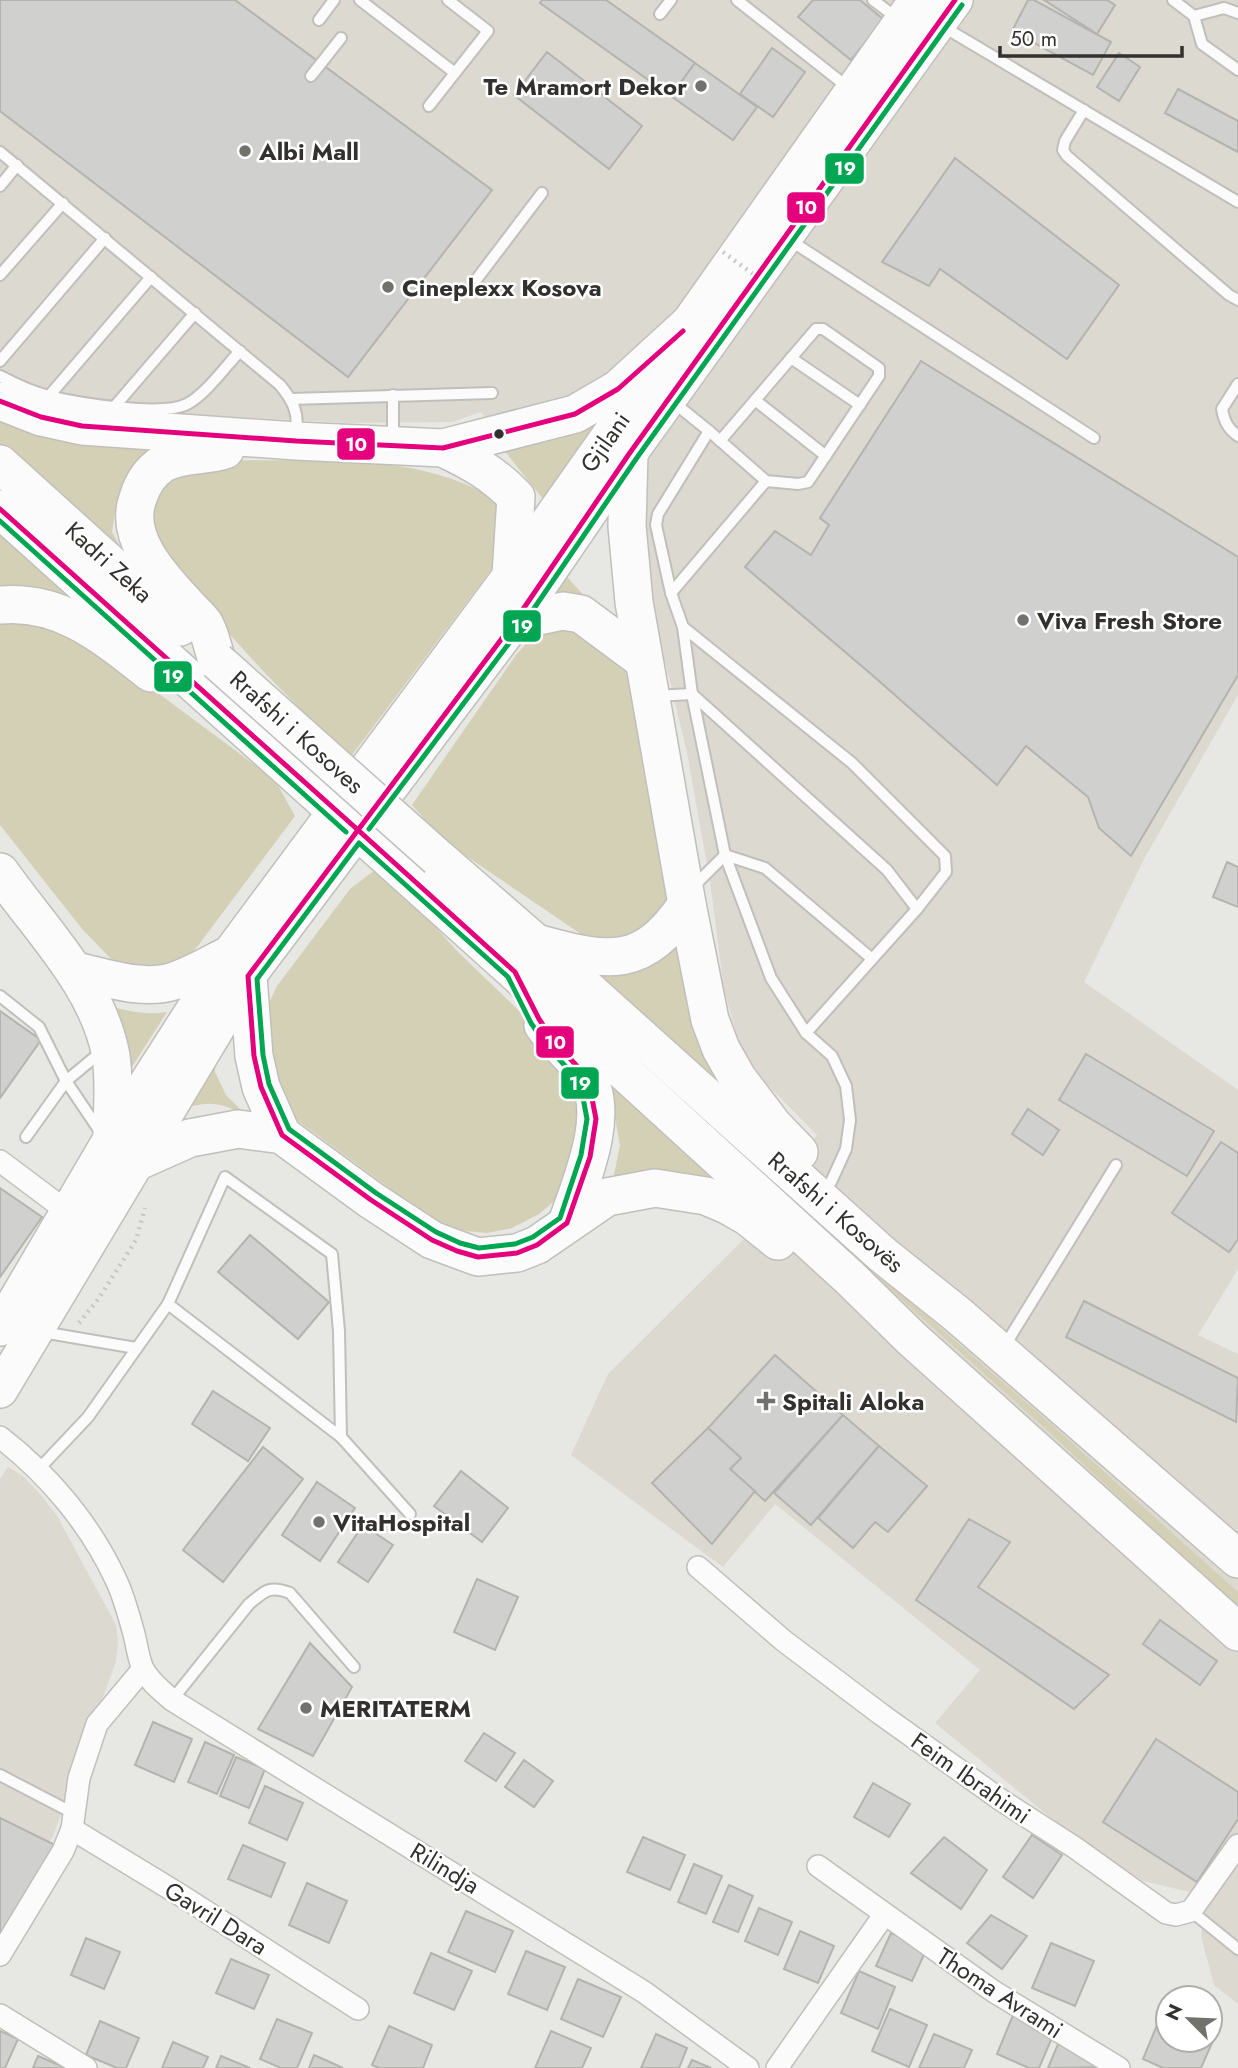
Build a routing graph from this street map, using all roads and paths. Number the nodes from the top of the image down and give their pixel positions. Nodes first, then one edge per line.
1 (334, 0) edge
2 (360, 0) edge
3 (448, 0) edge
4 (671, 0) edge
5 (737, 0) edge
6 (873, 0) edge
7 (1173, 0) edge
8 (928, 11) edge
9 (1238, 13) edge
10 (660, 14) dead end
11 (1195, 16) junction
12 (319, 20) dead end
13 (341, 38) dead end
14 (1238, 70) edge
15 (456, 72) junction
16 (311, 76) dead end
17 (853, 91) junction
18 (429, 106) dead end
19 (1084, 110) junction
20 (0, 152) edge
21 (17, 166) junction
22 (0, 186) edge
23 (542, 193) dead end
24 (1238, 202) edge
25 (63, 203) junction
26 (105, 238) junction
27 (786, 238) junction
28 (723, 252) dead end
29 (0, 275) edge
30 (151, 277) junction
31 (476, 280) dead end
32 (768, 285) dead end
33 (1238, 300) edge
34 (195, 313) junction
35 (688, 325) junction
36 (240, 351) junction
37 (791, 358) junction
38 (0, 361) edge
39 (0, 376) edge
40 (1238, 384) edge
41 (492, 393) dead end
42 (49, 396) junction
43 (393, 396) junction
44 (291, 399) junction
45 (670, 400) junction
46 (755, 400) junction
47 (0, 401) edge
48 (860, 405) junction
49 (115, 406) junction
50 (709, 431) junction
51 (1238, 436) edge
52 (1094, 438) dead end
53 (258, 439) junction
54 (296, 441) junction
55 (720, 441) junction
56 (393, 447) junction
57 (443, 448) junction
58 (629, 454) junction
59 (826, 456) junction
60 (0, 464) edge
61 (766, 481) junction
62 (0, 509) edge
63 (511, 575) junction
64 (671, 593) junction
65 (0, 605) edge
66 (515, 621) junction
67 (683, 627) junction
68 (643, 660) junction
69 (207, 673) junction
70 (692, 694) junction
71 (651, 696) junction
72 (347, 821) junction
73 (726, 855) junction
74 (438, 858) joint
75 (0, 872) edge
76 (686, 900) junction
77 (917, 909) junction
78 (537, 944) junction
79 (871, 958) junction
80 (239, 966) junction
81 (76, 971) junction
82 (514, 972) junction
83 (0, 996) edge
84 (806, 1033) junction
85 (110, 1054) junction
86 (66, 1081) junction
87 (282, 1135) junction
88 (26, 1137) dead end
89 (119, 1148) junction
90 (0, 1161) edge
91 (1116, 1165) dead end
92 (831, 1182) junction
93 (68, 1212) junction
94 (567, 1223) junction
95 (168, 1304) junction
96 (958, 1315) junction
97 (0, 1328) edge
98 (36, 1331) junction
99 (911, 1338) junction
100 (136, 1349) junction
101 (1000, 1353) junction
102 (0, 1391) edge
103 (0, 1437) edge
104 (341, 1437) junction
105 (38, 1470) junction
106 (410, 1514) dead end
107 (1238, 1559) edge
108 (698, 1567) dead end
109 (1238, 1632) edge
110 (354, 1667) dead end
111 (143, 1669) junction
112 (172, 1700) junction
113 (0, 1775) edge
114 (72, 1821) junction
115 (1238, 1845) edge
116 (818, 1866) dead end
117 (1191, 1911) junction
118 (884, 1915) junction
119 (1238, 1949) edge
120 (0, 1955) edge
121 (358, 2010) dead end
122 (0, 2015) edge
123 (86, 2068) edge
124 (748, 2068) edge
125 (777, 2068) edge
126 (1119, 2068) edge

1 - 12 lane
2 - 15 lane
3 - 15 lane
4 - 10 lane
5 - 17 lane
6 - 8 lane
7 - 11 lane
8 - 17 main road, Gjilani
8 - 19 lane
8 - 27 main road, Gjilani
9 - 11 lane
11 - 14 lane
13 - 16 lane
15 - 18 lane
17 - 35 main road, Gjilani
19 - 24 lane
19 - 33 lane
20 - 21 lane
21 - 22 lane
21 - 25 lane
23 - 31 lane
25 - 26 lane
25 - 29 lane
26 - 30 lane
26 - 38 lane
27 - 45 main road, Gjilani
27 - 52 lane
28 - 32 path, bridge
30 - 34 lane
30 - 42 lane
34 - 36 lane
34 - 49 lane
35 - 57 highway
35 - 63 main road, Gjilani
36 - 44 lane
36 - 49 lane
37 - 46 lane
37 - 48 lane
37 - 48 lane
39 - 42 lane
40 - 51 lane
41 - 43 lane
42 - 49 lane
43 - 44 lane
43 - 56 lane
44 - 54 lane
45 - 50 lane
45 - 58 main road, Gjilani
46 - 55 lane
46 - 59 lane
47 - 53 highway
48 - 59 lane
50 - 55 lane
50 - 64 lane
53 - 54 highway
53 - 69 highway
54 - 56 highway
55 - 61 lane
56 - 57 highway
57 - 63 highway
58 - 66 main road, Gjilani
58 - 68 highway
59 - 61 lane
60 - 69 highway, Kadri Zeka
61 - 64 lane
62 - 69 highway, Kadri Zeka
63 - 72 main road, Gjilani
64 - 67 lane
65 - 69 highway
66 - 68 highway
66 - 72 main road, Gjilani
67 - 70 lane
67 - 77 lane
68 - 71 highway
69 - 72 highway, Rrafshi i Kosoves
69 - 74 highway, Rrafshi i Kosoves, bridge
70 - 71 lane
70 - 73 lane
70 - 77 lane
71 - 76 highway
72 - 80 main road
72 - 82 highway, Rrafshi i Kosoves
73 - 76 lane
73 - 79 lane
73 - 84 lane
74 - 78 highway, Rrafshi i Kosovës
75 - 81 highway
76 - 78 highway
76 - 92 highway
77 - 79 lane
78 - 96 highway, Rrafshi i Kosovës
79 - 84 lane
80 - 81 highway
80 - 87 highway
80 - 89 main road
81 - 85 highway
82 - 94 highway
82 - 99 highway, Rrafshi i Kosovës
83 - 86 lane
84 - 92 lane
85 - 86 lane
85 - 89 highway
86 - 88 lane
86 - 89 lane
87 - 89 highway
87 - 94 highway
89 - 93 main road
89 - 98 main road
90 - 93 street
91 - 101 lane
92 - 96 highway
93 - 97 main road
94 - 99 highway
95 - 100 lane
95 - 104 lane
95 - 104 lane
96 - 101 highway, Rrafshi i Kosovës
98 - 100 lane
98 - 102 main road
99 - 109 highway, Rrafshi i Kosovës
100 - 105 lane
101 - 107 highway, Rrafshi i Kosovës
103 - 105 street
104 - 106 lane
105 - 111 street
108 - 117 street, Feim Ibrahimi
110 - 112 lane
111 - 112 street, Rilindja
111 - 114 street
112 - 124 street, Rilindja
113 - 114 lane
114 - 120 street
114 - 121 street, Gavril Dara
115 - 117 street
116 - 118 street, Thoma Avrami
117 - 119 lane
118 - 125 street
118 - 126 street, Thoma Avrami
122 - 123 street

